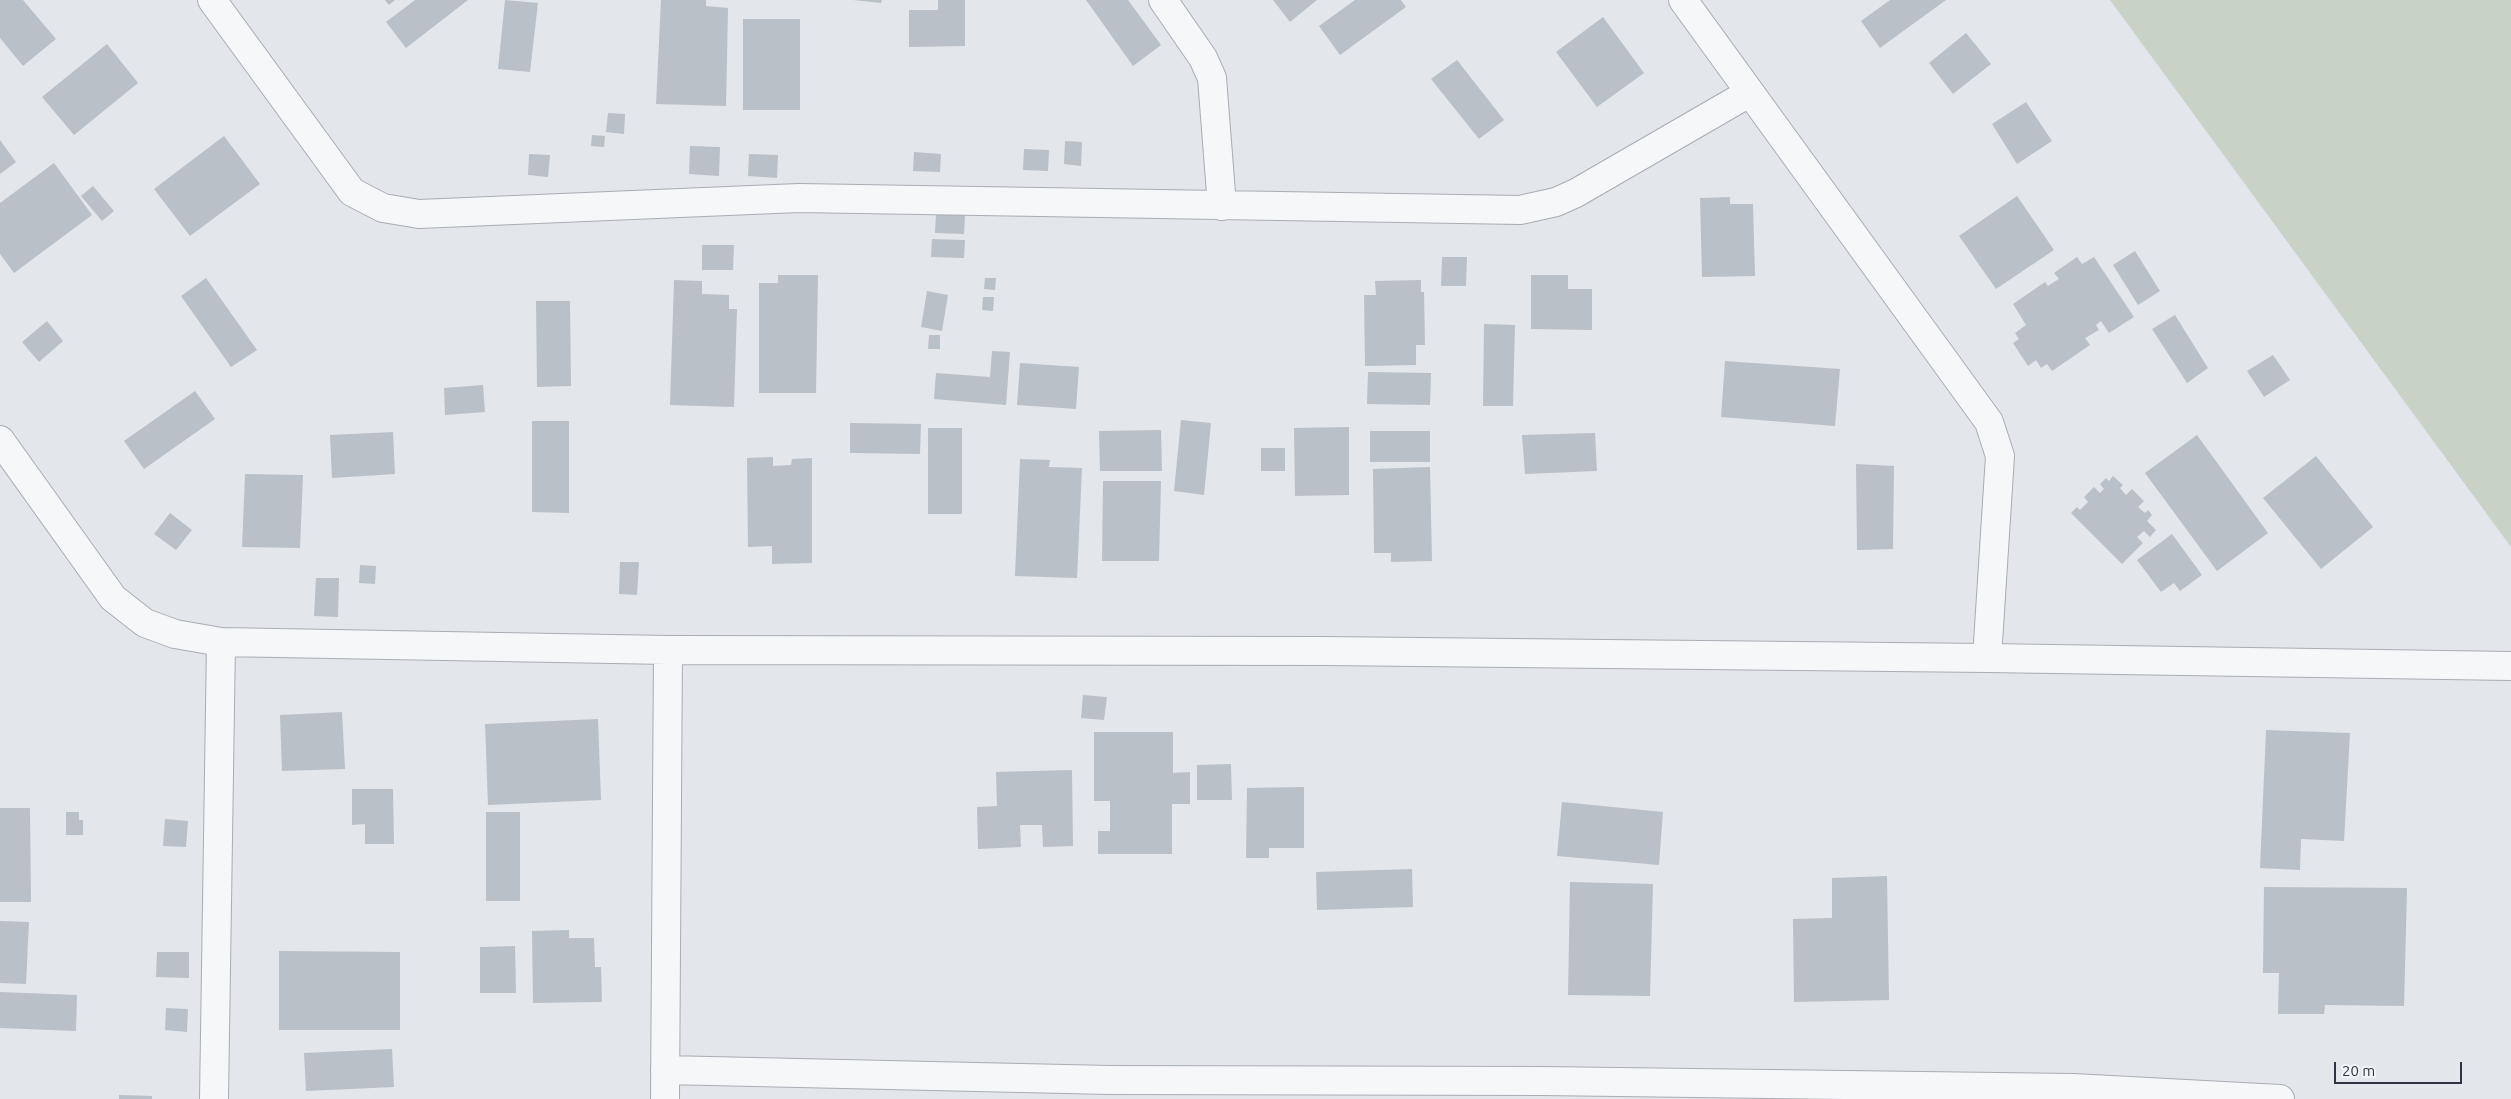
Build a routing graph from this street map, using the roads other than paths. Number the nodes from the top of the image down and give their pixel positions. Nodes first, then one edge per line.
1 (212, 0) edge
2 (1163, 0) edge
3 (1683, 0) edge
4 (1749, 93) junction
5 (1222, 206) junction
6 (0, 440) edge
7 (221, 642) junction
8 (668, 650) junction
9 (1987, 658) junction
10 (2511, 666) edge
11 (666, 1070) junction
12 (1110, 1089) edge
13 (1542, 1090) edge
14 (1864, 1093) edge
15 (214, 1099) edge
16 (665, 1099) edge
17 (2280, 1099) edge

1 - 5 street
2 - 5 street
3 - 4 street
4 - 5 street
4 - 9 street
6 - 7 street
7 - 8 street
7 - 15 street
8 - 9 street
8 - 11 street
9 - 10 street
11 - 12 street
11 - 16 street
12 - 13 street
13 - 14 street
14 - 17 street

